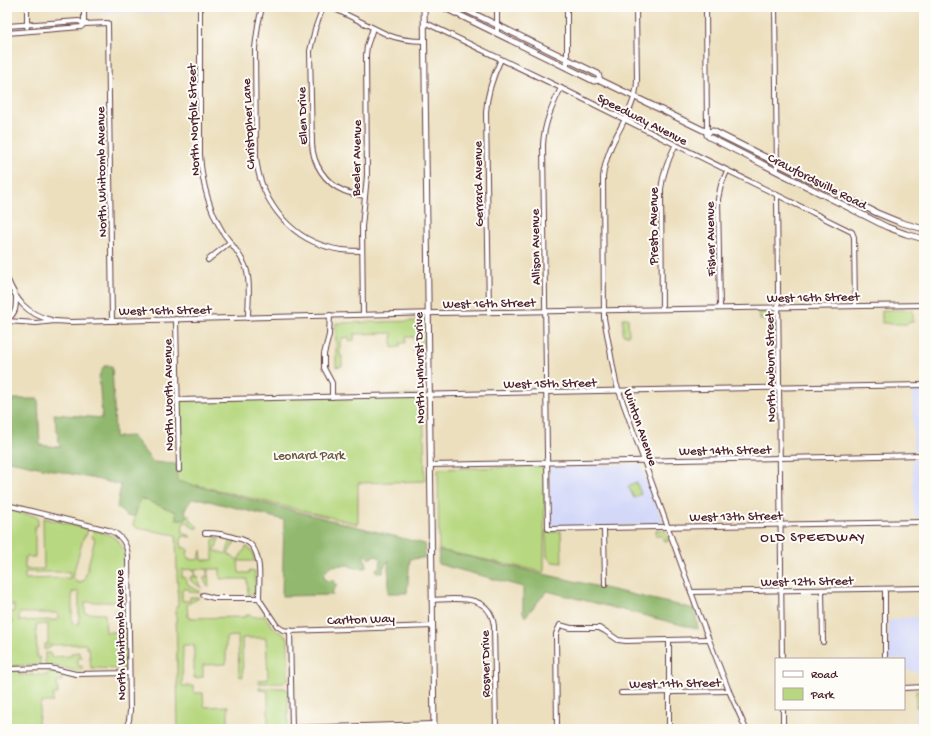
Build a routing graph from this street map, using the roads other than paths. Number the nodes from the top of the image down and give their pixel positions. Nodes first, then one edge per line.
1 (26, 7) edge
2 (84, 7) edge
3 (200, 7) edge
4 (262, 7) edge
5 (323, 7) edge
6 (331, 7) edge
7 (424, 7) edge
8 (443, 7) edge
9 (460, 7) edge
10 (497, 7) edge
11 (567, 7) edge
12 (636, 7) edge
13 (706, 7) edge
14 (775, 7) edge
15 (424, 22) junction
16 (84, 24) junction
17 (27, 25) junction
18 (497, 25) junction
19 (7, 26) edge
20 (373, 28) junction
21 (27, 31) junction
22 (7, 33) edge
23 (497, 33) junction
24 (425, 41) junction
25 (501, 59) junction
26 (567, 59) junction
27 (567, 68) junction
28 (600, 80) junction
29 (560, 88) junction
30 (635, 97) junction
31 (624, 120) junction
32 (707, 132) junction
33 (675, 146) junction
34 (777, 163) junction
35 (726, 171) junction
36 (777, 171) junction
37 (365, 196) junction
38 (777, 196) junction
39 (924, 229) edge
40 (924, 239) edge
41 (230, 242) junction
42 (362, 252) junction
43 (208, 260) dead end
44 (7, 278) edge
45 (16, 296) junction
46 (924, 305) edge
47 (855, 306) junction
48 (778, 307) junction
49 (720, 308) junction
50 (662, 309) junction
51 (604, 310) junction
52 (545, 311) junction
53 (489, 312) junction
54 (428, 313) junction
55 (363, 314) junction
56 (330, 315) junction
57 (248, 318) junction
58 (176, 319) junction
59 (112, 320) junction
60 (7, 321) edge
61 (55, 321) junction
62 (924, 385) edge
63 (779, 388) junction
64 (619, 391) junction
65 (546, 392) junction
66 (429, 395) junction
67 (332, 396) junction
68 (177, 400) junction
69 (924, 455) edge
70 (780, 458) junction
71 (644, 460) junction
72 (547, 462) junction
73 (430, 465) junction
74 (179, 470) dead end
75 (7, 505) edge
76 (924, 522) edge
77 (781, 524) junction
78 (667, 527) junction
79 (604, 528) junction
80 (548, 529) joint
81 (206, 533) dead end
82 (605, 585) dead end
83 (924, 588) edge
84 (885, 589) junction
85 (822, 590) junction
86 (782, 591) junction
87 (691, 592) junction
88 (203, 595) dead end
89 (259, 598) junction
90 (432, 600) junction
91 (433, 626) junction
92 (290, 630) junction
93 (708, 639) junction
94 (669, 640) junction
95 (823, 642) dead end
96 (885, 656) dead end
97 (782, 658) edge
98 (7, 669) edge
99 (129, 673) junction
100 (924, 687) edge
101 (905, 688) edge
102 (729, 691) junction
103 (621, 693) dead end
104 (669, 693) junction
105 (783, 710) edge
106 (434, 727) edge
107 (126, 729) edge
108 (292, 729) edge
109 (496, 729) edge
110 (557, 729) edge
111 (669, 729) edge
112 (746, 729) edge
113 (783, 729) edge

1 - 17 street
2 - 16 street
3 - 41 street, North Norfolk Street
4 - 42 street, Christopher Lane
5 - 37 street, Ellen Drive
6 - 20 street
7 - 15 main road, North Lynhurst Drive
8 - 23 main road, Crawfordsville Road
9 - 18 main road, Crawfordsville Road
10 - 18 street
11 - 26 street
12 - 30 street
13 - 32 street
14 - 34 street
15 - 24 main road, North Lynhurst Drive
15 - 25 street, Speedway Avenue
16 - 17 street
16 - 21 street
16 - 59 street, North Whitcomb Avenue
17 - 19 street
17 - 21 street
18 - 23 street
18 - 26 main road, Crawfordsville Road
20 - 24 street
20 - 37 street, Beeler Avenue
21 - 22 street
23 - 27 main road, Crawfordsville Road
24 - 54 main road, North Lynhurst Drive
25 - 29 street, Speedway Avenue
25 - 53 street, Gerrard Avenue
26 - 27 street
26 - 28 main road, Crawfordsville Road
27 - 28 main road, Crawfordsville Road
28 - 30 main road, Crawfordsville Road
29 - 31 street, Speedway Avenue
29 - 52 street, Allison Avenue
30 - 31 street, Winton Avenue
30 - 32 main road, Crawfordsville Road
31 - 33 street, Speedway Avenue
31 - 51 street, Winton Avenue
32 - 34 main road, Crawfordsville Road
32 - 36 main road, Crawfordsville Road
33 - 35 street, Speedway Avenue
33 - 50 street, Presto Avenue
34 - 36 street
34 - 39 main road, Crawfordsville Road
35 - 38 street, Speedway Avenue
35 - 49 street, Fisher Avenue
36 - 40 main road, Crawfordsville Road
37 - 42 street, Beeler Avenue
38 - 47 street, Speedway Avenue
38 - 48 street, North Auburn Street
41 - 43 street
41 - 57 street, North Norfolk Street
42 - 55 street, Beeler Avenue
44 - 45 street
45 - 60 street, West 16th Street
45 - 61 street
46 - 47 street, West 16th Street
47 - 48 street, West 16th Street
48 - 49 street, West 16th Street
48 - 63 street, North Auburn Street
49 - 50 street, West 16th Street
50 - 51 street, West 16th Street
51 - 52 street, West 16th Street
51 - 64 street, Winton Avenue
52 - 53 street, West 16th Street
52 - 65 street, Allison Avenue
53 - 54 street, West 16th Street
54 - 55 street, West 16th Street
54 - 66 main road, North Lynhurst Drive
55 - 56 street, West 16th Street
56 - 57 street, West 16th Street
56 - 67 street
57 - 58 street, West 16th Street
58 - 59 street, West 16th Street
58 - 68 street, North Worth Avenue
59 - 61 street, West 16th Street
60 - 61 street, West 16th Street
62 - 63 street, West 15th Street
63 - 64 street, West 15th Street
63 - 70 street, North Auburn Street
64 - 65 street, West 15th Street
64 - 71 street, Winton Avenue
65 - 66 street, West 15th Street
65 - 72 street, Allison Avenue
66 - 67 street, West 15th Street
66 - 73 main road, North Lynhurst Drive
67 - 68 street, West 15th Street
68 - 74 street, North Worth Avenue
69 - 70 street, West 14th Street
70 - 71 street, West 14th Street
70 - 77 street, North Auburn Street
71 - 72 street, West 14th Street
71 - 78 street, Winton Avenue
72 - 73 street, West 14th Street
72 - 80 street, Allison Avenue
73 - 90 main road, North Lynhurst Drive
75 - 99 street, North Whitcomb Avenue
76 - 77 street, West 13th Street
77 - 78 street, West 13th Street
77 - 86 street, North Auburn Street
78 - 79 street, West 13th Street
78 - 87 street, Winton Avenue
79 - 80 street, West 13th Street
79 - 82 street
81 - 89 street
83 - 84 street, West 12th Street
84 - 85 street, West 12th Street
84 - 96 street
85 - 86 street, West 12th Street
85 - 95 street
86 - 87 street, West 12th Street
86 - 97 street, North Auburn Street
87 - 93 street, Winton Avenue
88 - 89 street
89 - 92 street
90 - 91 main road, North Lynhurst Drive
90 - 109 street, Rosner Drive
91 - 92 street, Carlton Way
91 - 106 main road, North Lynhurst Drive
92 - 108 street
93 - 94 street
93 - 102 street, Winton Avenue
94 - 104 street
94 - 110 street
98 - 99 street
99 - 107 street, North Whitcomb Avenue
100 - 101 street
102 - 104 street, West 11th Street
102 - 112 street, Winton Avenue
103 - 104 street, West 11th Street
104 - 111 street
105 - 113 street
106 - 108 street

